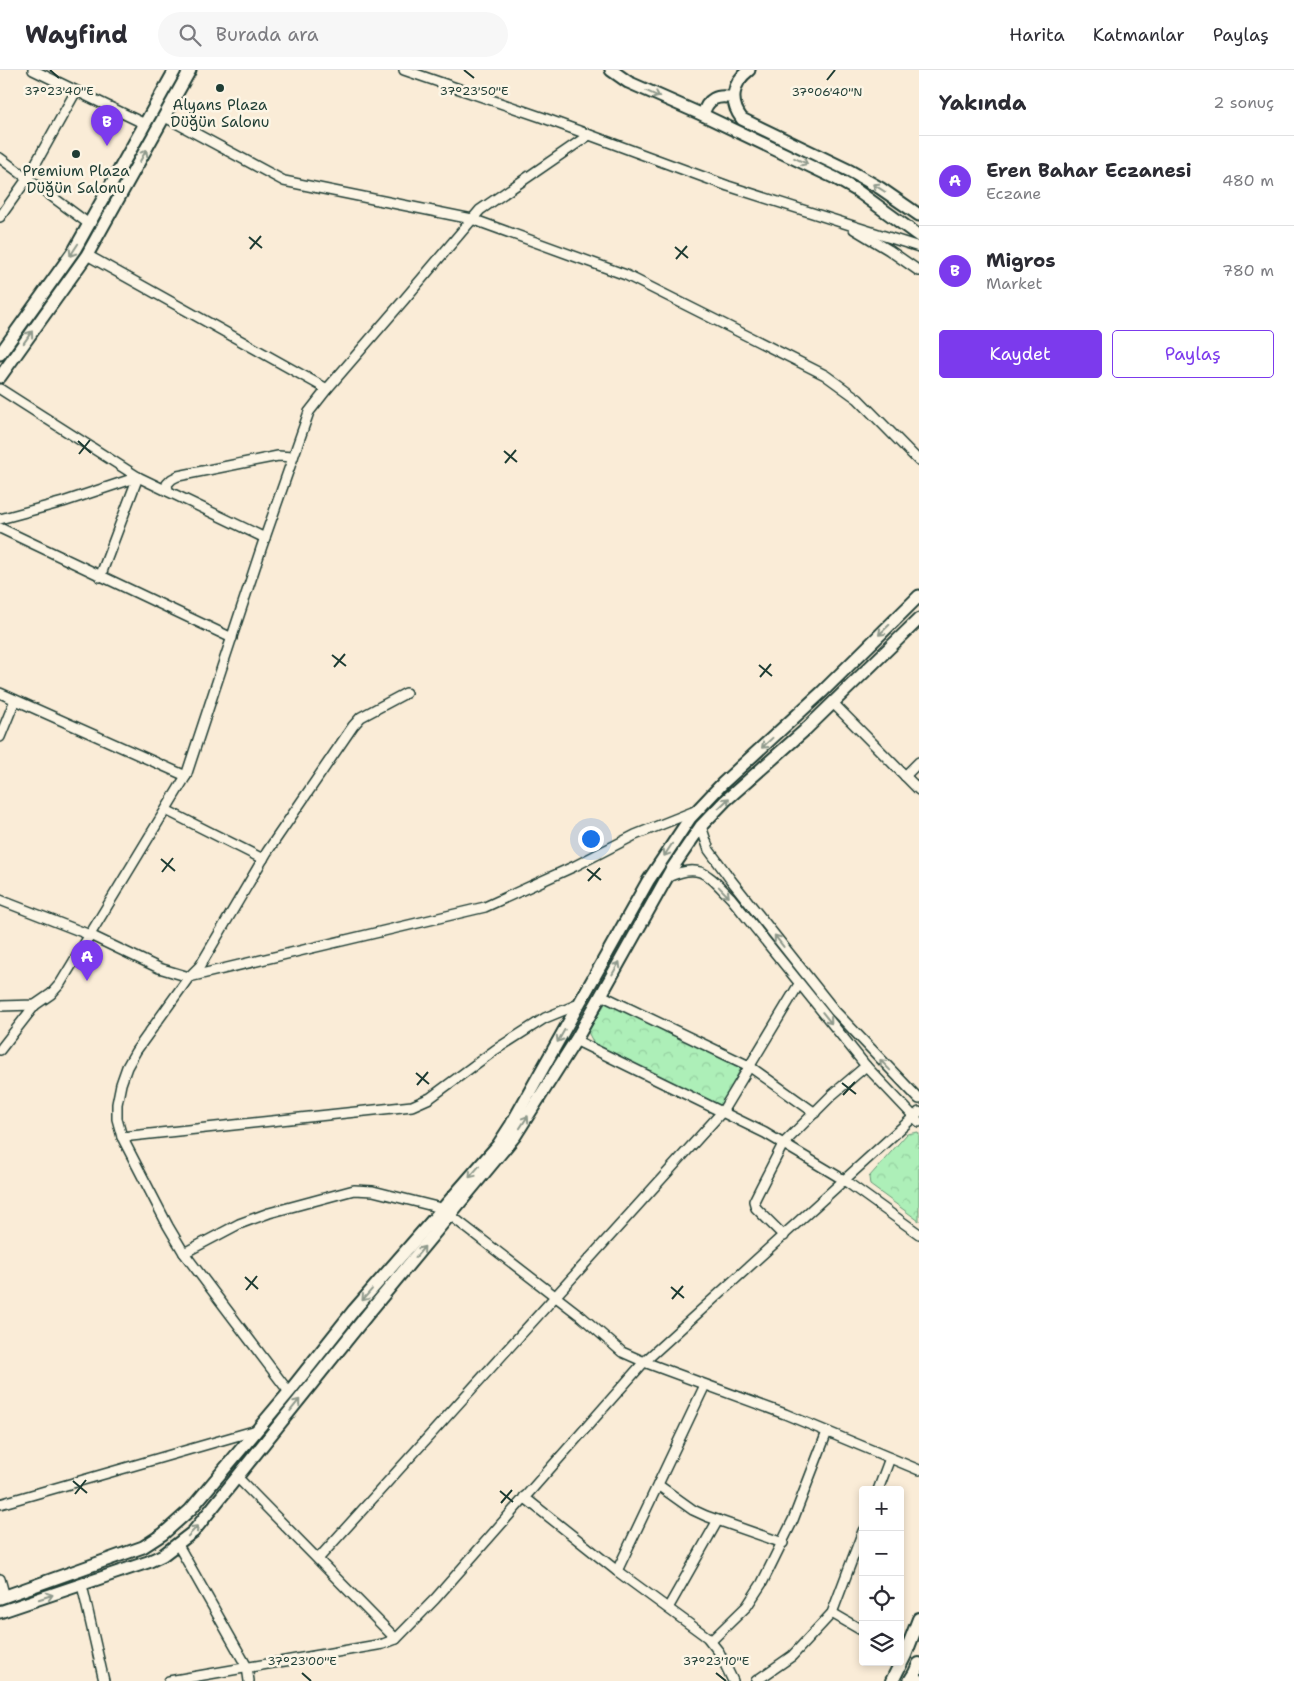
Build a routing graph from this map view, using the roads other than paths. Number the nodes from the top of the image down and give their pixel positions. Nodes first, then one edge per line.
1 (33, 70) edge
2 (175, 70) edge
3 (190, 70) edge
4 (404, 70) edge
5 (610, 70) edge
6 (748, 70) edge
7 (76, 91) junction
8 (733, 98) junction
9 (703, 115) junction
10 (165, 117) junction
11 (145, 124) junction
12 (589, 135) junction
13 (0, 158) edge
14 (27, 179) junction
15 (919, 215) edge
16 (0, 217) edge
17 (472, 219) junction
18 (846, 223) junction
19 (89, 224) junction
20 (919, 236) edge
21 (919, 247) edge
22 (87, 255) junction
23 (919, 271) edge
24 (2, 347) edge
25 (17, 353) junction
26 (0, 377) edge
27 (0, 389) edge
28 (327, 389) junction
29 (293, 457) junction
30 (919, 461) edge
31 (138, 477) junction
32 (168, 491) junction
33 (0, 519) edge
34 (0, 528) edge
35 (265, 538) junction
36 (100, 577) junction
37 (919, 596) edge
38 (919, 619) edge
39 (232, 638) junction
40 (0, 692) edge
41 (406, 693) dead end
42 (15, 700) junction
43 (833, 703) junction
44 (0, 737) edge
45 (919, 762) edge
46 (186, 776) junction
47 (905, 776) junction
48 (919, 790) edge
49 (166, 810) junction
50 (697, 810) junction
51 (701, 826) junction
52 (263, 859) junction
53 (724, 871) junction
54 (709, 876) junction
55 (668, 877) junction
56 (0, 900) edge
57 (90, 935) junction
58 (189, 977) junction
59 (799, 984) junction
60 (601, 995) junction
61 (579, 1004) junction
62 (35, 1005) junction
63 (0, 1006) edge
64 (575, 1040) junction
65 (0, 1050) edge
66 (749, 1066) junction
67 (866, 1066) junction
68 (919, 1099) edge
69 (722, 1112) junction
70 (814, 1113) junction
71 (917, 1117) edge
72 (122, 1137) junction
73 (783, 1144) junction
74 (844, 1180) junction
75 (446, 1211) junction
76 (919, 1234) edge
77 (784, 1236) junction
78 (184, 1253) junction
79 (554, 1296) junction
80 (644, 1362) junction
81 (705, 1385) junction
82 (289, 1392) junction
83 (256, 1430) junction
84 (827, 1432) junction
85 (890, 1458) junction
86 (919, 1470) edge
87 (237, 1476) junction
88 (658, 1485) junction
89 (880, 1486) edge
90 (524, 1497) junction
91 (0, 1504) edge
92 (718, 1520) junction
93 (859, 1542) edge
94 (782, 1543) junction
95 (178, 1545) junction
96 (318, 1559) junction
97 (617, 1571) junction
98 (0, 1579) edge
99 (82, 1585) junction
100 (2, 1598) edge
101 (668, 1608) junction
102 (0, 1612) edge
103 (832, 1613) junction
104 (919, 1619) edge
105 (859, 1629) edge
106 (396, 1639) junction
107 (711, 1641) junction
108 (904, 1652) edge
109 (919, 1664) edge
110 (898, 1666) edge
111 (246, 1667) junction
112 (104, 1681) edge
113 (169, 1681) edge
114 (249, 1681) edge
115 (733, 1681) edge
116 (756, 1681) edge
117 (892, 1681) edge
118 (910, 1681) edge

1 - 7 street
2 - 11 street
3 - 10 street
4 - 12 street
5 -> 9 street
6 - 8 street
7 - 11 street
7 - 14 street
8 - 9 street
15 -> 8 street
9 -> 20 street
10 - 17 street
22 -> 10 street
11 - 19 street
12 - 17 street
12 - 18 street
13 - 14 street
14 - 16 street
14 - 19 street
17 - 28 street
17 - 30 street
18 - 21 street
18 - 23 street
19 -> 24 street
25 -> 22 street
22 - 28 street
24 - 25 street
25 - 26 street
27 - 31 street
28 - 29 street
29 - 32 street
29 - 35 street
31 - 32 street
31 - 33 street
31 - 36 street
32 - 35 street
34 - 36 street
35 - 39 street
36 - 39 street
37 -> 50 street
38 - 43 street
39 - 46 street
40 - 42 street
41 - 52 street
42 - 44 street
42 - 46 street
43 - 47 street
51 -> 43 street
45 - 47 street
46 - 49 street
47 - 48 street
49 - 52 street
49 - 57 street
50 - 58 street
50 -> 61 street
51 - 53 street
51 - 55 street
52 - 58 street
53 - 54 street
68 -> 53 street
54 - 55 street
54 -> 59 street
60 -> 55 street
56 - 57 street
57 - 58 street
57 - 62 street
58 - 72 street
59 - 66 street
59 -> 67 street
60 - 64 street
60 - 66 street
61 - 72 street
61 -> 75 street
62 - 63 street
62 - 65 street
64 - 69 street
75 -> 64 street
66 - 69 street
66 - 70 street
67 - 70 street
67 - 71 street
69 - 73 street
69 - 79 street
70 - 73 street
71 - 74 street
72 - 78 street
73 - 74 street
73 - 77 street
74 - 76 street
74 - 77 street
75 - 78 street
75 - 79 street
75 -> 82 street
87 -> 75 street
77 - 80 street
78 - 82 street
79 - 80 street
79 - 96 street
80 - 81 street
80 - 90 street
81 - 84 street
81 - 88 street
82 - 83 street
83 - 91 street
83 - 100 street
84 - 85 street
84 - 94 street
85 - 86 street
85 - 89 street
95 -> 87 street
87 - 96 street
88 - 92 street
88 - 97 street
90 - 97 street
90 - 106 street
92 - 94 street
92 - 101 street
93 - 103 street
94 - 107 street
95 - 99 street
95 - 111 street
96 - 106 street
97 - 101 street
98 - 100 street
102 -> 99 street
99 - 112 street
101 - 107 street
103 - 105 street
103 - 116 street
104 - 108 main road
106 - 111 street
107 - 115 street
109 - 118 main road
110 - 117 main road
111 - 113 street
111 - 114 street

